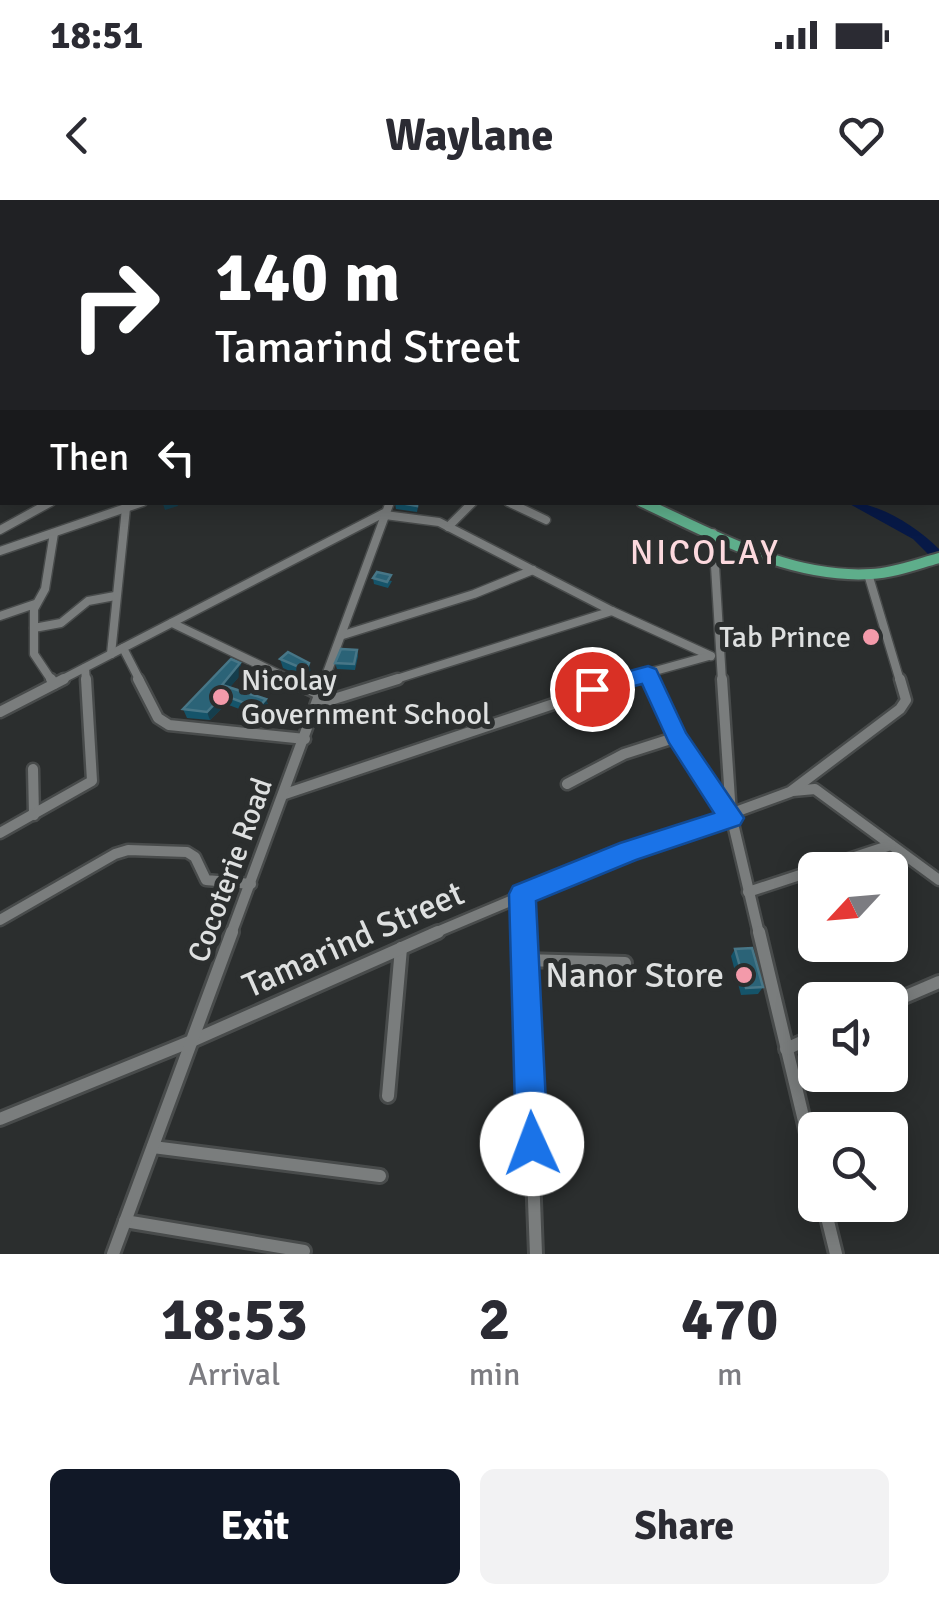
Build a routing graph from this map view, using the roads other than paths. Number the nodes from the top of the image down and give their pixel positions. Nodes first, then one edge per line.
1 (46, 505) edge
2 (471, 505) edge
3 (514, 505) edge
4 (649, 505) edge
5 (126, 506) edge
6 (387, 510) edge
7 (546, 520) dead end
8 (448, 528) junction
9 (0, 530) edge
10 (54, 533) junction
11 (713, 533) junction
12 (0, 551) edge
13 (939, 558) edge
14 (533, 570) junction
15 (868, 574) junction
16 (115, 596) junction
17 (35, 604) junction
18 (612, 611) junction
19 (0, 616) edge
20 (172, 623) junction
21 (34, 628) junction
22 (342, 634) junction
23 (123, 648) junction
24 (111, 654) junction
25 (714, 656) junction
26 (85, 668) junction
27 (648, 674) junction
28 (54, 684) junction
29 (320, 700) junction
30 (0, 712) edge
31 (677, 737) junction
32 (305, 740) junction
33 (33, 769) dead end
34 (567, 784) dead end
35 (790, 792) junction
36 (285, 794) junction
37 (34, 815) junction
38 (731, 816) junction
39 (0, 833) edge
40 (892, 845) junction
41 (939, 880) edge
42 (252, 884) junction
43 (748, 892) junction
44 (522, 894) junction
45 (0, 920) edge
46 (401, 948) junction
47 (525, 960) junction
48 (625, 964) dead end
49 (939, 982) edge
50 (908, 995) edge
51 (194, 1040) junction
52 (798, 1044) edge
53 (786, 1049) junction
54 (388, 1096) dead end
55 (801, 1112) edge
56 (0, 1119) edge
57 (154, 1146) junction
58 (380, 1176) dead end
59 (125, 1221) junction
60 (828, 1222) edge
61 (304, 1251) dead end
62 (112, 1254) edge
63 (536, 1254) edge
64 (836, 1254) edge

1 - 9 street
2 - 8 street
3 - 7 street
4 - 11 main road
5 - 10 street
5 - 16 street
6 - 8 street
6 - 20 street
6 - 22 street, Cocoterie Road
8 - 14 street
10 - 12 street
10 - 17 street
11 - 15 main road
11 - 25 street
13 - 15 main road
14 - 18 street
14 - 22 street
15 - 35 street, Tamarind Street
16 - 21 street
16 - 24 street
17 - 19 street
17 - 21 street
18 - 25 street
18 - 29 street
20 - 23 street
20 - 29 street
21 - 28 street
22 - 29 street, Cocoterie Road
23 - 24 street
23 - 32 street
24 - 26 street
25 - 27 street
25 - 38 street
26 - 28 street
26 - 37 street
27 - 31 street
27 - 36 street
28 - 30 street
29 - 32 street, Cocoterie Road
31 - 34 street
31 - 38 street
32 - 36 street, Cocoterie Road
33 - 37 street
35 - 38 street, Tamarind Street
35 - 40 street
36 - 42 street, Cocoterie Road
37 - 39 street
38 - 43 street
38 - 44 street, Tamarind Street
40 - 41 street
40 - 43 street
42 - 45 street
42 - 51 street, Cocoterie Road
43 - 53 street
44 - 46 street, Tamarind Street
44 - 47 street
46 - 51 street, Tamarind Street
46 - 54 street
47 - 48 street
47 - 63 street
49 - 50 street
51 - 56 street, Tamarind Street
51 - 57 street, Cocoterie Road
52 - 53 street
53 - 55 street
57 - 58 street
57 - 59 street, Cocoterie Road
59 - 61 street
59 - 62 street, Cocoterie Road
60 - 64 street

